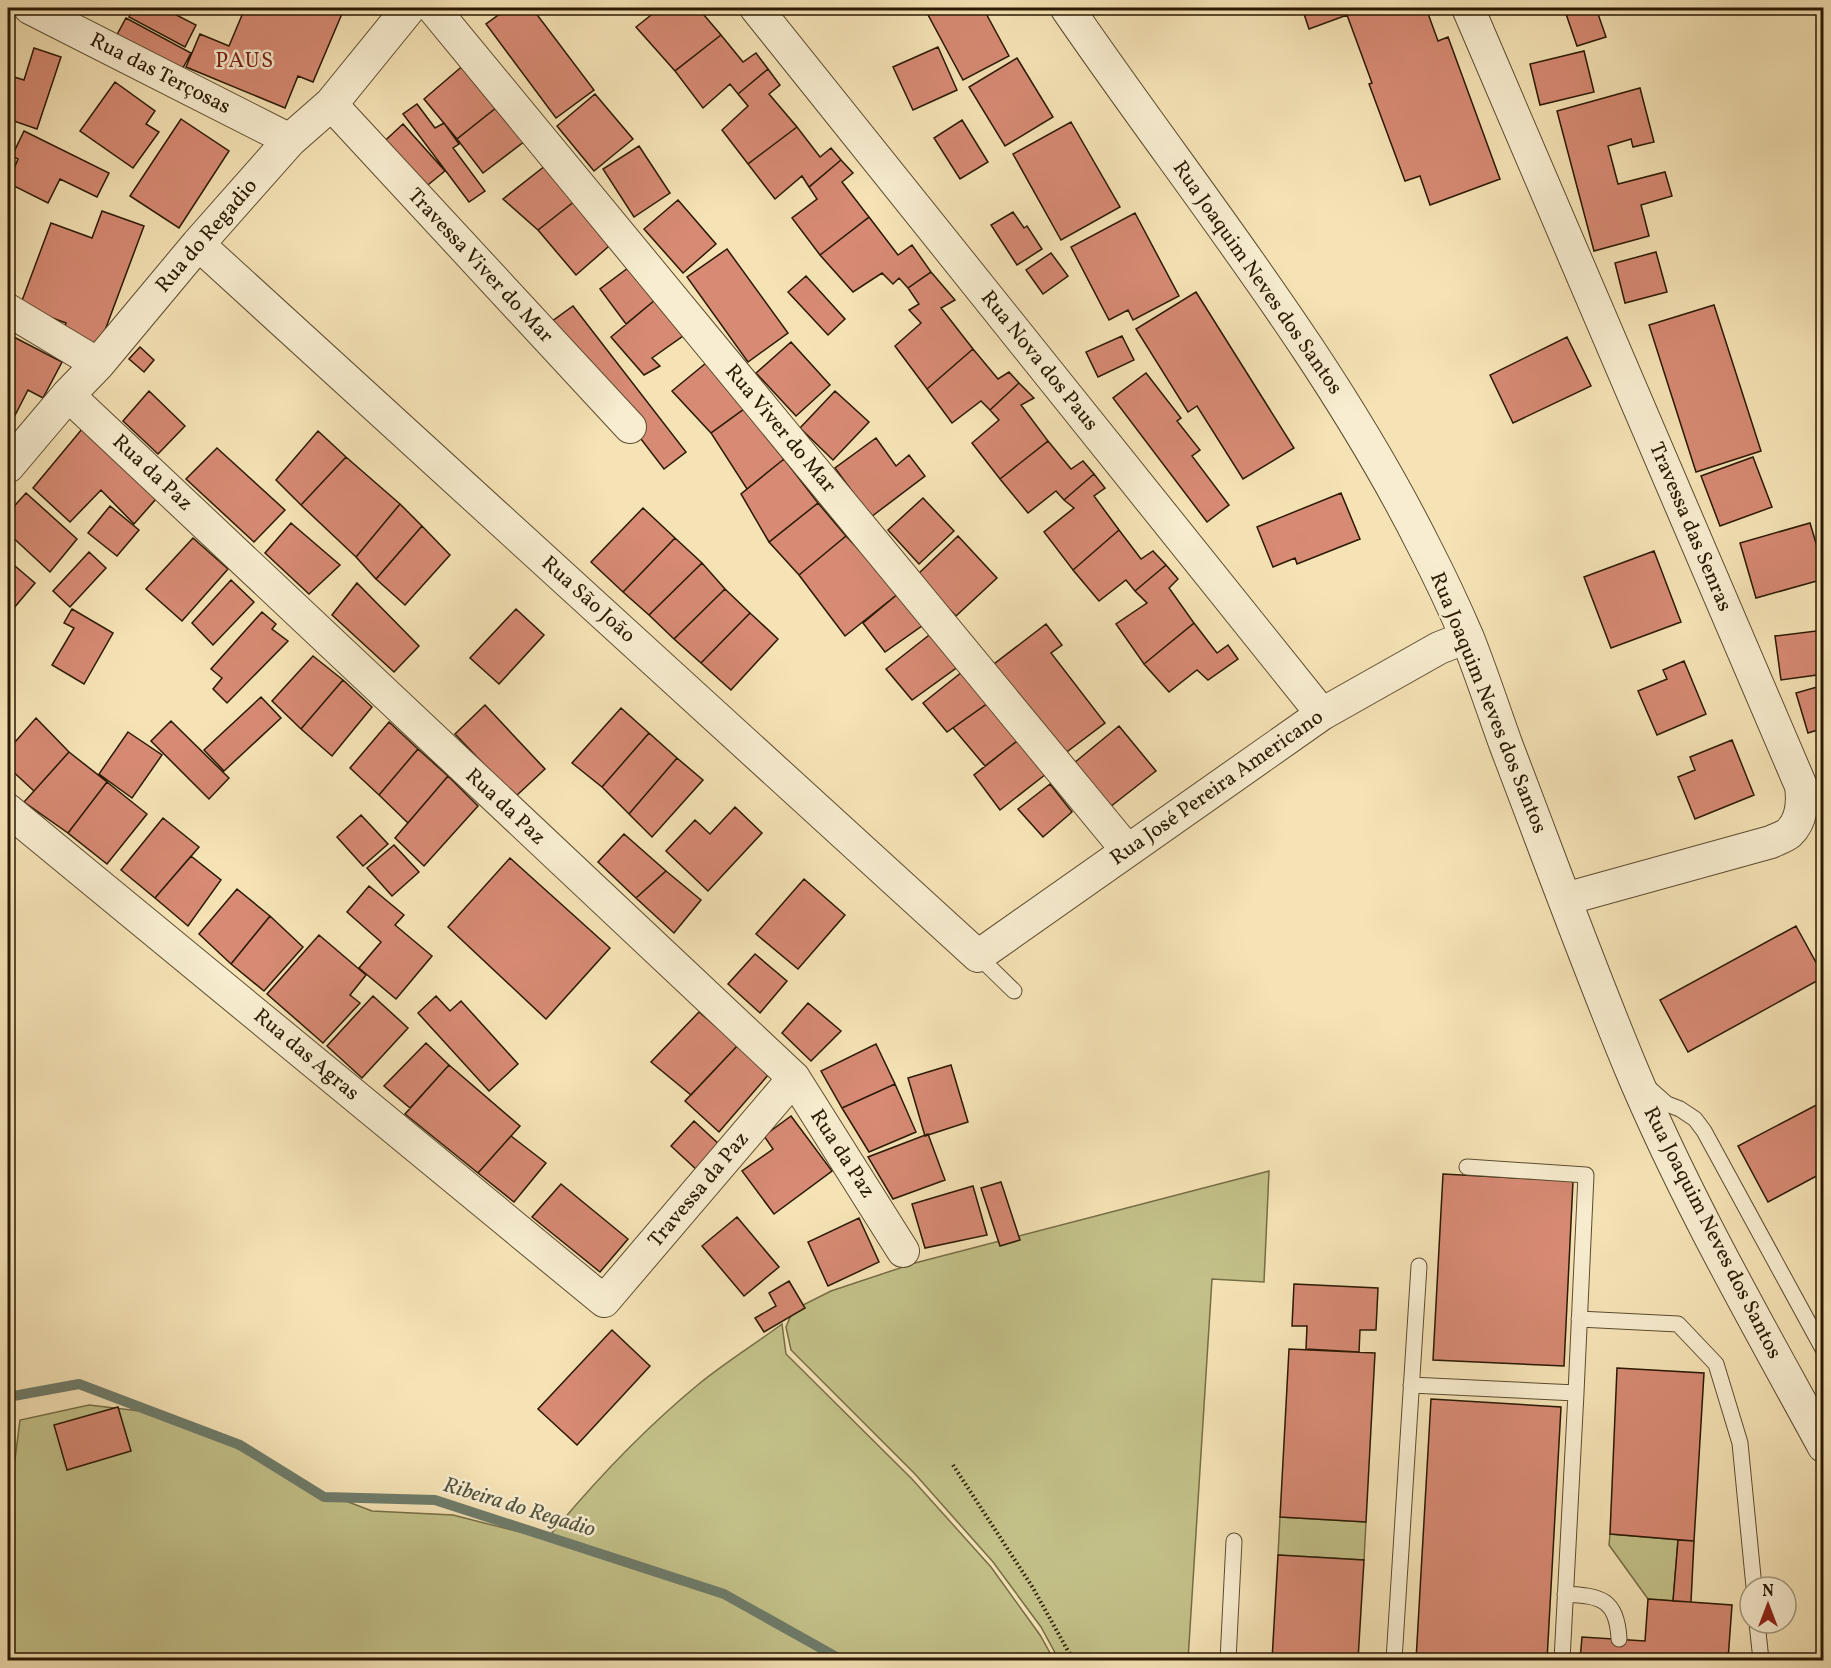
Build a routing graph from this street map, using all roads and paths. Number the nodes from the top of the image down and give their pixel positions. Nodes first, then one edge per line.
1 (30, 8) edge
2 (409, 8) edge
3 (433, 8) edge
4 (756, 8) edge
5 (1067, 8) edge
6 (1468, 8) edge
7 (331, 104) junction
8 (290, 140) junction
9 (198, 244) junction
10 (8, 310) edge
11 (98, 364) junction
12 (68, 395) junction
13 (630, 427) dead end
14 (8, 466) edge
15 (1467, 637) junction
16 (1322, 714) junction
17 (8, 810) edge
18 (1127, 850) junction
19 (1565, 899) junction
20 (978, 956) junction
21 (1014, 991) dead end
22 (1629, 1065) junction
23 (794, 1078) junction
24 (1467, 1167) dead end
25 (903, 1251) dead end
26 (1419, 1266) dead end
27 (604, 1301) joint
28 (1579, 1319) junction
29 (1824, 1351) edge
30 (1411, 1385) junction
31 (1576, 1394) junction
32 (1824, 1446) edge
33 (953, 1465) dead end
34 (1234, 1541) dead end
35 (1753, 1575) edge
36 (1565, 1594) junction
37 (1758, 1635) edge
38 (1619, 1639) dead end
39 (1073, 1660) edge
40 (1228, 1660) edge
41 (1394, 1660) edge
42 (1562, 1660) edge
43 (1761, 1660) edge

1 - 8 street, Rua das Terçosas
2 - 7 street, Rua do Regadio
3 - 18 street, Rua Viver do Mar
4 - 16 street, Rua Nova dos Paus
5 - 15 street, Rua Joaquim Neves dos Santos
6 - 19 street, Travessa das Senras
7 - 8 street, Rua do Regadio
7 - 13 street, Travessa Viver do Mar
8 - 9 street, Rua do Regadio
9 - 11 street, Rua do Regadio
9 - 20 street, Rua São João
10 - 11 street
11 - 12 street, Rua do Regadio
12 - 14 street, Rua do Regadio
12 - 23 street, Rua da Paz
15 - 16 street, Rua José Pereira Americano
15 - 19 street, Rua Joaquim Neves dos Santos
16 - 18 street, Rua José Pereira Americano
17 - 27 street, Rua das Agras
18 - 20 street, Rua José Pereira Americano
19 - 22 street, Rua Joaquim Neves dos Santos
20 - 21 lane
22 - 29 lane
22 - 32 street, Rua Joaquim Neves dos Santos
23 - 25 street, Rua da Paz
23 - 27 street, Travessa da Paz
24 - 28 lane
26 - 30 lane
28 - 31 lane
28 - 35 lane
30 - 31 lane
30 - 41 lane
31 - 36 lane
33 - 39 path
34 - 40 lane
36 - 38 lane
36 - 42 lane
37 - 43 lane

